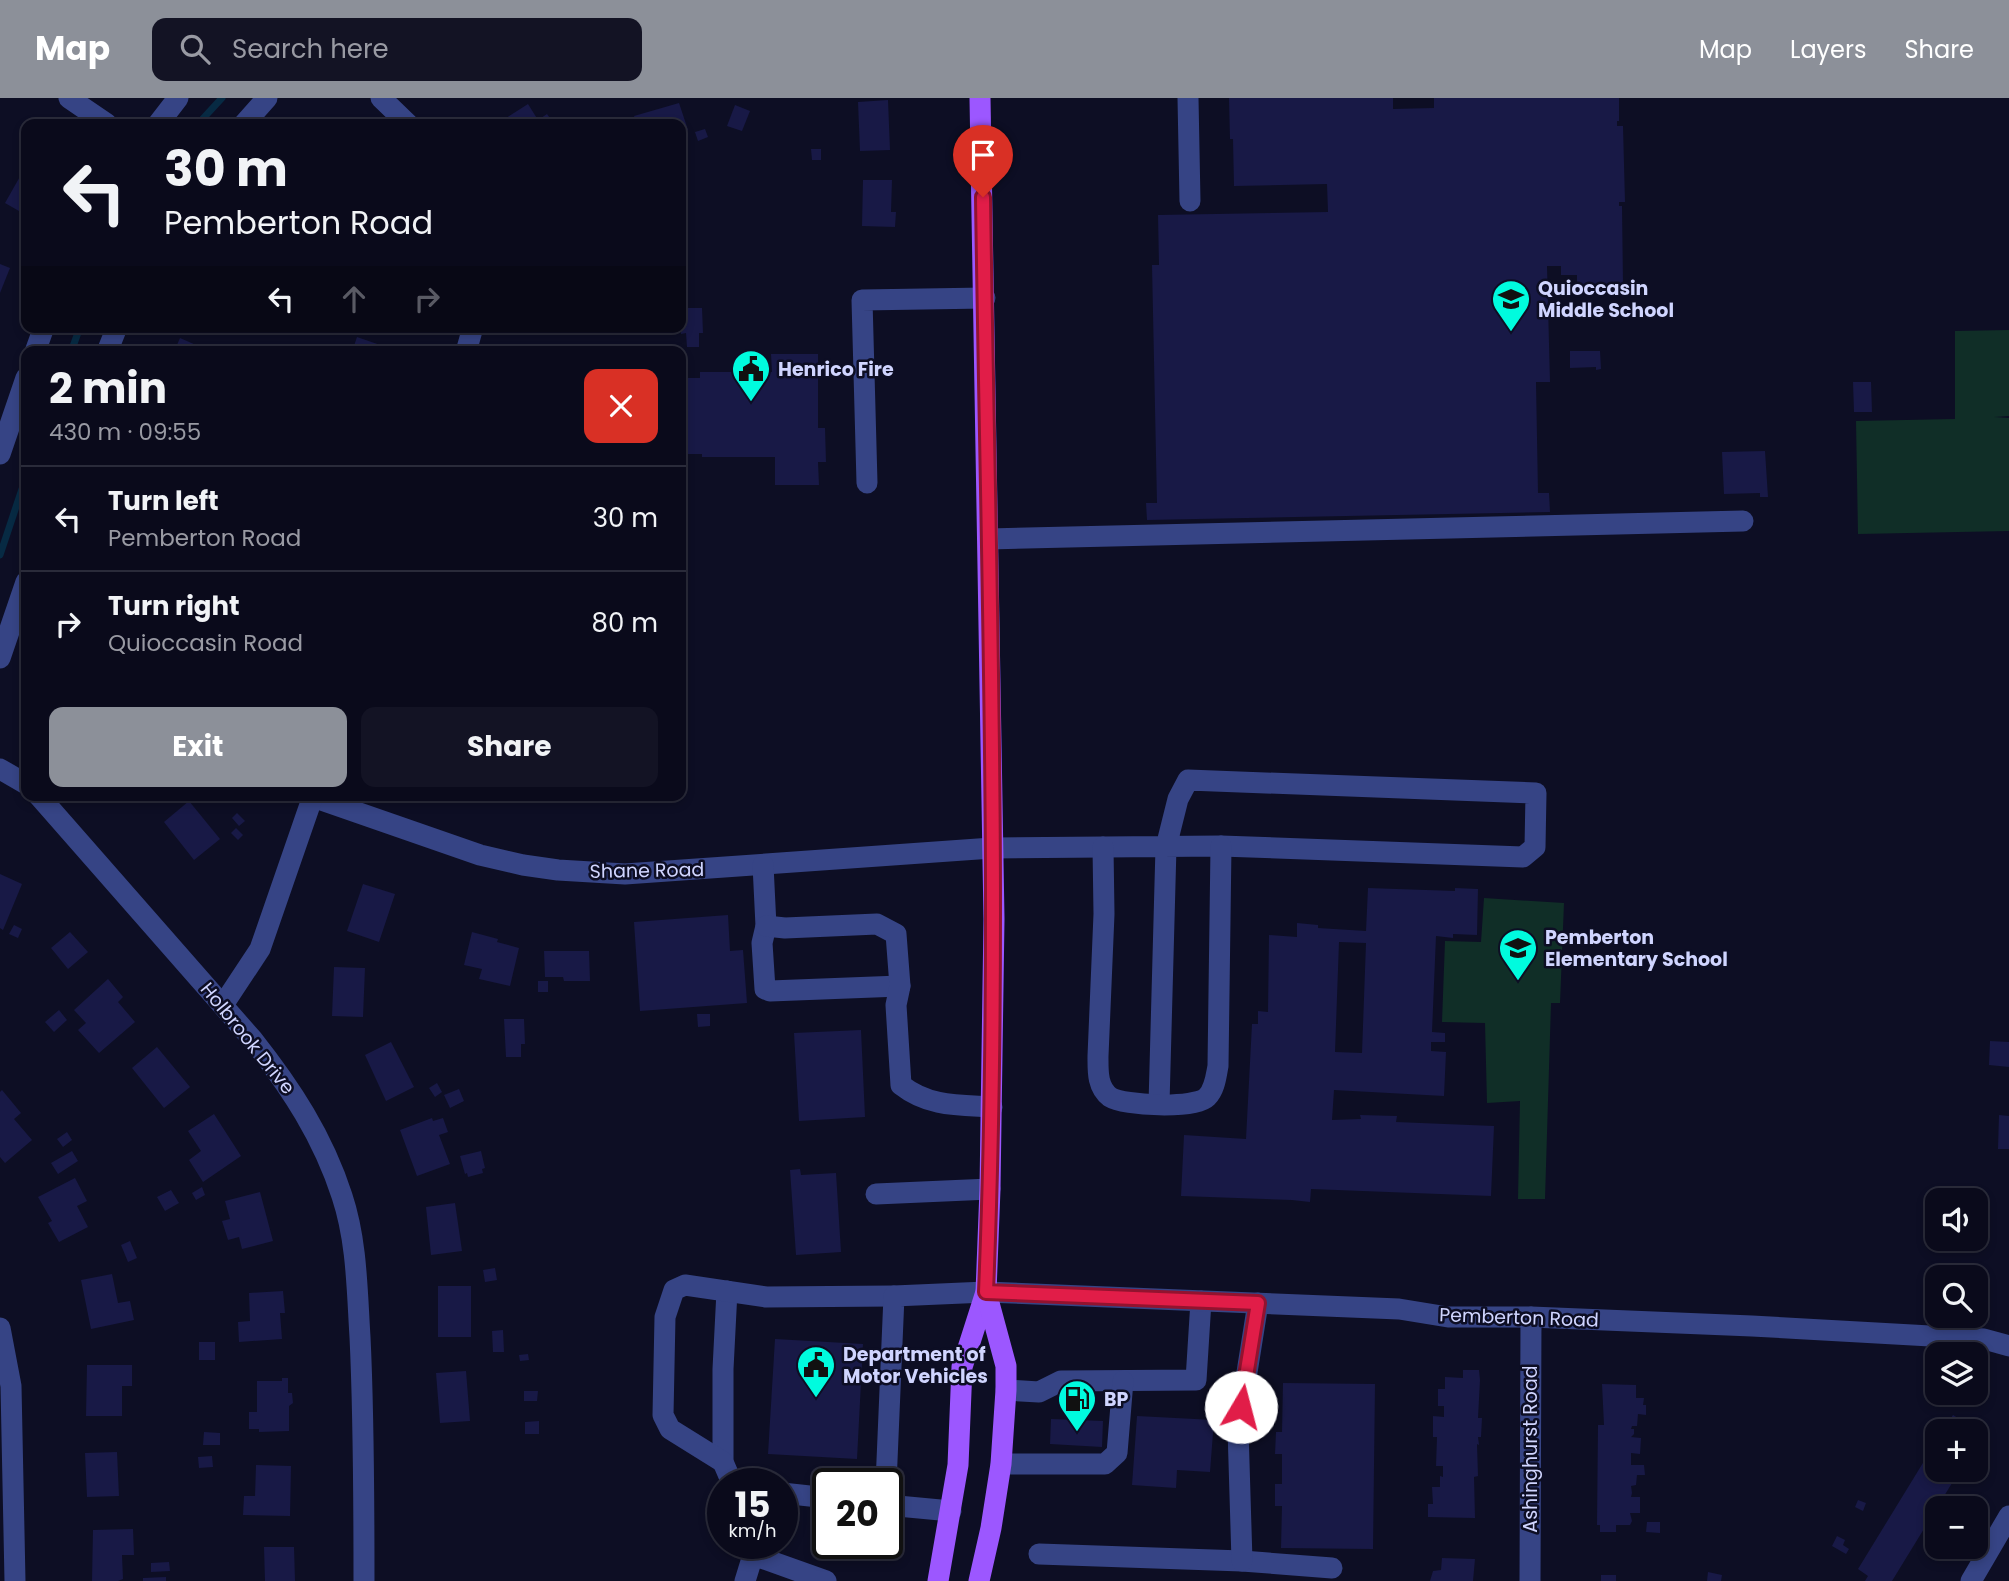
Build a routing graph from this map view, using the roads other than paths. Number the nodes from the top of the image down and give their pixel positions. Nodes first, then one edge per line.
1 (69, 98) edge
2 (178, 98) edge
3 (267, 98) edge
4 (381, 98) edge
5 (981, 98) edge
6 (1188, 98) edge
7 (100, 119) edge
8 (162, 119) edge
9 (248, 119) edge
10 (403, 119) edge
11 (1190, 201) dead end
12 (985, 298) junction
13 (21, 393) edge
14 (0, 454) edge
15 (867, 483) dead end
16 (1743, 521) dead end
17 (988, 539) junction
18 (21, 597) edge
19 (0, 658) edge
20 (0, 769) edge
21 (21, 781) edge
22 (43, 801) edge
23 (312, 801) edge
24 (325, 801) edge
25 (1221, 846) junction
26 (1166, 847) junction
27 (992, 848) junction
28 (1103, 848) junction
29 (763, 866) junction
30 (766, 926) junction
31 (900, 986) junction
32 (223, 1005) junction
33 (1159, 1104) junction
34 (992, 1107) junction
35 (990, 1189) junction
36 (876, 1194) dead end
37 (727, 1291) junction
38 (986, 1292) junction
39 (894, 1296) junction
40 (1201, 1301) junction
41 (1258, 1303) junction
42 (1531, 1317) junction
43 (0, 1328) edge
44 (2009, 1346) edge
45 (1123, 1381) junction
46 (1006, 1390) junction
47 (723, 1462) junction
48 (1001, 1464) junction
49 (726, 1468) edge
50 (887, 1468) edge
51 (903, 1506) edge
52 (951, 1511) junction
53 (2009, 1516) edge
54 (1039, 1554) dead end
55 (1242, 1560) junction
56 (1332, 1568) dead end
57 (15, 1581) edge
58 (364, 1581) edge
59 (746, 1581) edge
60 (826, 1581) edge
61 (937, 1581) edge
62 (979, 1581) edge
63 (1530, 1581) edge
64 (1971, 1581) edge

1 - 7 street
2 - 8 street
3 - 9 street
4 - 10 street
5 - 12 main road
6 - 11 street
12 - 15 street
12 - 17 main road
13 - 14 street
16 - 17 street
17 - 27 main road
18 - 19 street
20 - 21 street
22 - 32 street, Holbrook Drive
23 - 32 street
24 - 29 street, Shane Road
25 - 26 street, Shane Road
25 - 26 street, Shane Road
25 - 33 street
26 - 28 street, Shane Road
26 - 33 street
27 - 28 street, Shane Road
27 - 29 street, Shane Road
27 - 34 main road
28 - 33 street
29 - 30 street
30 - 31 street
30 - 31 street
31 - 34 street
32 - 58 street, Holbrook Drive
34 - 35 main road
35 - 36 street
35 - 38 main road
37 - 39 street, Pemberton Road
37 - 47 street
37 - 47 street, Pemberton Road
38 - 39 street, Pemberton Road
38 - 40 street, Pemberton Road
38 - 46 main road
38 - 52 main road
39 - 50 street
40 - 41 street, Pemberton Road
40 - 45 street
41 - 42 street, Pemberton Road
41 - 55 street
42 - 44 street, Pemberton Road
42 - 63 street, Ashinghurst Road
43 - 57 street
45 - 46 street
45 - 48 street
46 - 48 main road
47 - 49 street
48 - 62 main road
51 - 52 street
52 - 61 main road
53 - 64 street
54 - 55 street
55 - 56 street
59 - 60 street

